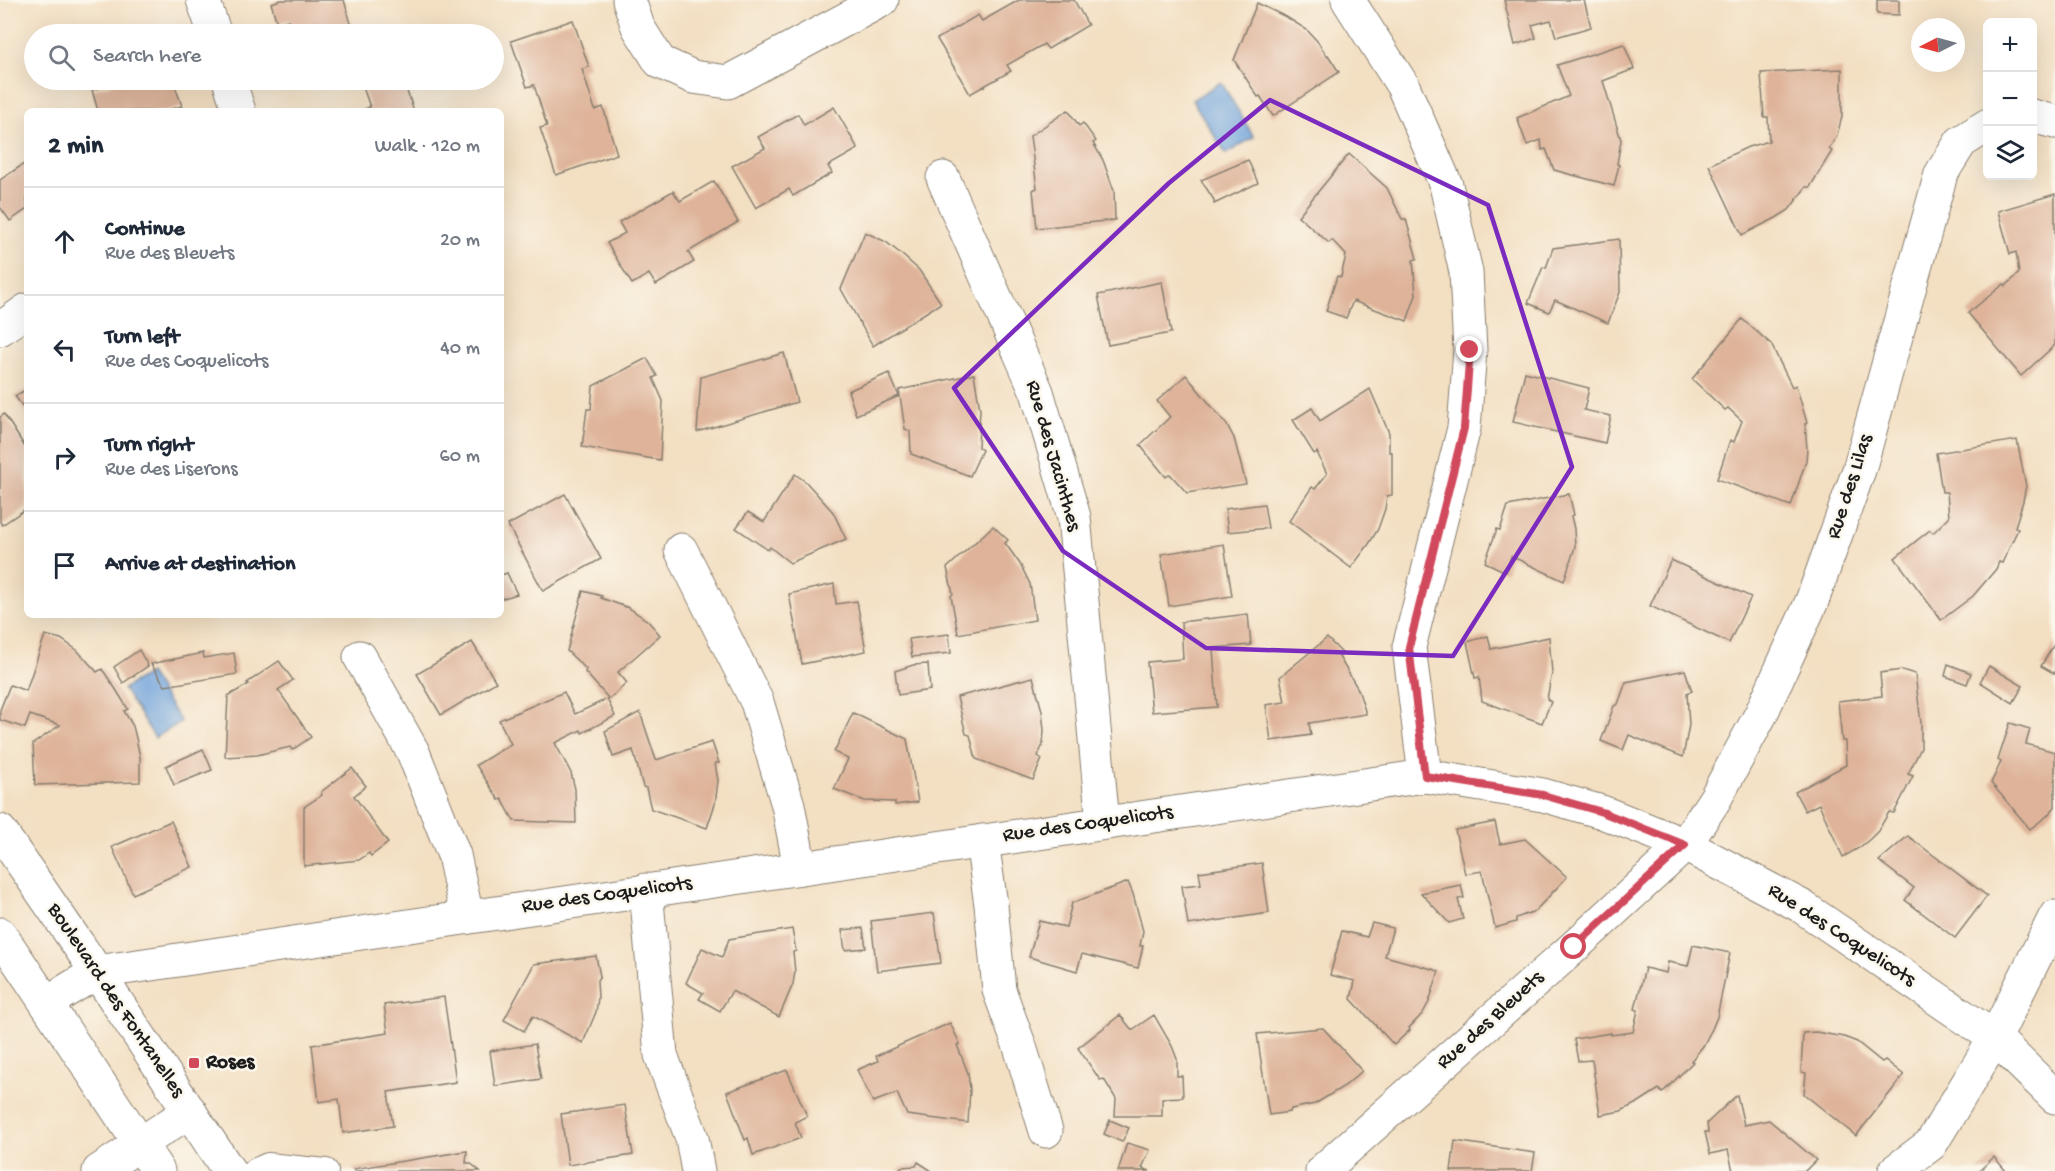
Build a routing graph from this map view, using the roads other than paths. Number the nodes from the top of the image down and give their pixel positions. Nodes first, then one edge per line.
1 (203, 0) edge
2 (629, 0) edge
3 (882, 0) edge
4 (1348, 0) edge
5 (211, 24) edge
6 (232, 90) edge
7 (238, 108) edge
8 (2037, 117) edge
9 (2055, 122) edge
10 (1986, 126) edge
11 (943, 178) dead end
12 (24, 312) edge
13 (0, 329) edge
14 (681, 550) dead end
15 (360, 657) dead end
16 (1425, 776) junction
17 (1103, 823) junction
18 (0, 831) edge
19 (982, 841) junction
20 (1685, 845) junction
21 (800, 868) junction
22 (646, 890) junction
23 (467, 917) junction
24 (2055, 917) edge
25 (0, 934) edge
26 (97, 972) junction
27 (46, 1003) junction
28 (1995, 1038) junction
29 (2055, 1097) edge
30 (190, 1111) junction
31 (1046, 1131) dead end
32 (141, 1144) junction
33 (99, 1171) edge
34 (158, 1171) edge
35 (230, 1171) edge
36 (254, 1171) edge
37 (326, 1171) edge
38 (698, 1171) edge
39 (1322, 1171) edge
40 (1895, 1171) edge

1 - 5 street
2 - 3 street
4 - 16 street
6 - 7 street
8 - 9 street
10 - 20 street, Rue des Lilas
11 - 17 street, Rue des Jacinthes
12 - 13 street
14 - 21 street
15 - 23 street
16 - 17 street, Rue des Coquelicots
16 - 20 street, Rue des Coquelicots
17 - 19 street, Rue des Coquelicots
18 - 26 street, Boulevard des Fontanelles
19 - 21 street, Rue des Coquelicots
19 - 31 street
20 - 28 street, Rue des Coquelicots
20 - 39 street, Rue des Bleuets
21 - 22 street, Rue des Coquelicots
22 - 23 street, Rue des Coquelicots
22 - 38 street
23 - 26 street, Rue des Coquelicots
24 - 28 street
25 - 27 street
26 - 27 street, Rue des Coquelicots
26 - 30 street, Boulevard des Fontanelles
27 - 32 street
28 - 29 street, Rue des Coquelicots
28 - 40 street
30 - 32 street
30 - 35 street, Boulevard des Fontanelles
32 - 33 street
32 - 34 street
36 - 37 lane

